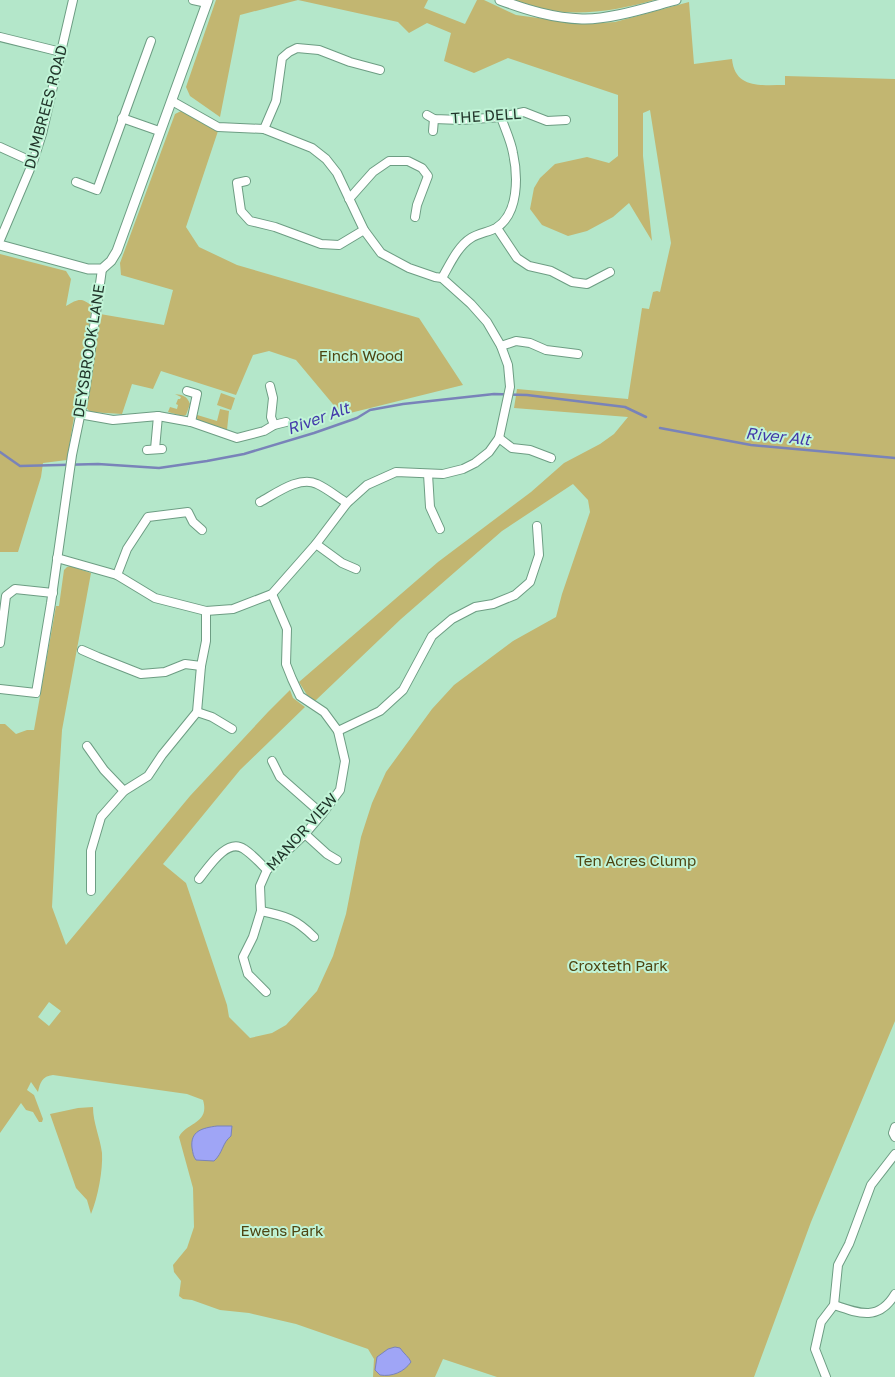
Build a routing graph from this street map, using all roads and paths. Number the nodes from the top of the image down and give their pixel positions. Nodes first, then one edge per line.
1 (73, 0) edge
2 (193, 0) edge
3 (500, 0) edge
4 (676, 0) edge
5 (207, 1) edge
6 (0, 38) edge
7 (151, 41) dead end
8 (61, 52) junction
9 (380, 70) dead end
10 (172, 102) junction
11 (501, 117) junction
12 (122, 118) junction
13 (566, 120) dead end
14 (264, 130) junction
15 (159, 131) junction
16 (433, 131) dead end
17 (0, 147) edge
18 (33, 162) junction
19 (246, 181) dead end
20 (76, 182) dead end
21 (349, 199) junction
22 (415, 217) dead end
23 (497, 228) junction
24 (364, 230) junction
25 (0, 240) edge
26 (0, 245) edge
27 (102, 269) junction
28 (610, 272) dead end
29 (442, 278) junction
30 (502, 346) junction
31 (578, 354) dead end
32 (270, 386) dead end
33 (187, 392) dead end
34 (79, 414) junction
35 (158, 416) junction
36 (191, 422) junction
37 (286, 422) dead end
38 (274, 425) junction
39 (499, 438) junction
40 (155, 449) dead end
41 (551, 458) dead end
42 (428, 474) junction
43 (260, 502) dead end
44 (347, 503) junction
45 (537, 526) dead end
46 (440, 529) dead end
47 (202, 530) dead end
48 (316, 544) junction
49 (57, 558) junction
50 (356, 569) dead end
51 (117, 575) junction
52 (53, 593) junction
53 (272, 594) junction
54 (206, 611) junction
55 (0, 643) edge
56 (82, 650) dead end
57 (201, 666) junction
58 (0, 689) edge
59 (197, 712) junction
60 (232, 729) dead end
61 (338, 731) junction
62 (87, 746) dead end
63 (272, 760) dead end
64 (124, 791) junction
65 (322, 814) junction
66 (305, 834) junction
67 (337, 860) dead end
68 (268, 870) junction
69 (199, 880) dead end
70 (91, 891) dead end
71 (261, 911) junction
72 (314, 937) dead end
73 (266, 992) dead end
74 (895, 1127) edge
75 (895, 1137) edge
76 (895, 1154) edge
77 (895, 1294) edge
78 (834, 1305) junction
79 (826, 1377) edge

1 - 8 street, DUMBREES ROAD
2 - 5 street
3 - 4 street
5 - 10 street, DEYSBROOK LANE
6 - 8 street
7 - 12 street
8 - 18 street, DUMBREES ROAD
9 - 14 street
10 - 14 street
10 - 15 street, DEYSBROOK LANE
11 - 13 street, THE DELL
11 - 16 street, THE DELL
11 - 23 street
12 - 15 street
12 - 20 street
14 - 21 street
15 - 27 street, DEYSBROOK LANE
17 - 18 street
18 - 25 street, DUMBREES ROAD
19 - 24 street
21 - 22 street
21 - 24 street
23 - 28 street
23 - 29 street
24 - 29 street
26 - 27 street
27 - 34 street, DEYSBROOK LANE
29 - 30 street
30 - 31 street
30 - 39 street
32 - 38 street
33 - 36 street
34 - 35 street
34 - 49 street, DEYSBROOK LANE
35 - 36 street
35 - 40 street
36 - 38 street
37 - 38 street
39 - 41 street
39 - 42 street
42 - 44 street
42 - 46 street
43 - 44 street
44 - 48 street
45 - 61 street
47 - 51 street
48 - 50 street
48 - 53 street
49 - 51 street
49 - 52 street, DEYSBROOK LANE
51 - 54 street
52 - 55 street
52 - 58 street, DEYSBROOK LANE
53 - 54 street
53 - 61 street, MANOR VIEW
54 - 57 street
56 - 57 street
57 - 59 street
59 - 60 street
59 - 64 street
61 - 65 street, MANOR VIEW
62 - 64 street
63 - 65 street
64 - 70 street
65 - 66 street, MANOR VIEW
66 - 67 street
66 - 68 street, MANOR VIEW
68 - 69 street
68 - 71 street, MANOR VIEW
71 - 72 street
71 - 73 street, MANOR VIEW
74 - 75 street
76 - 78 street
77 - 78 street
78 - 79 street

